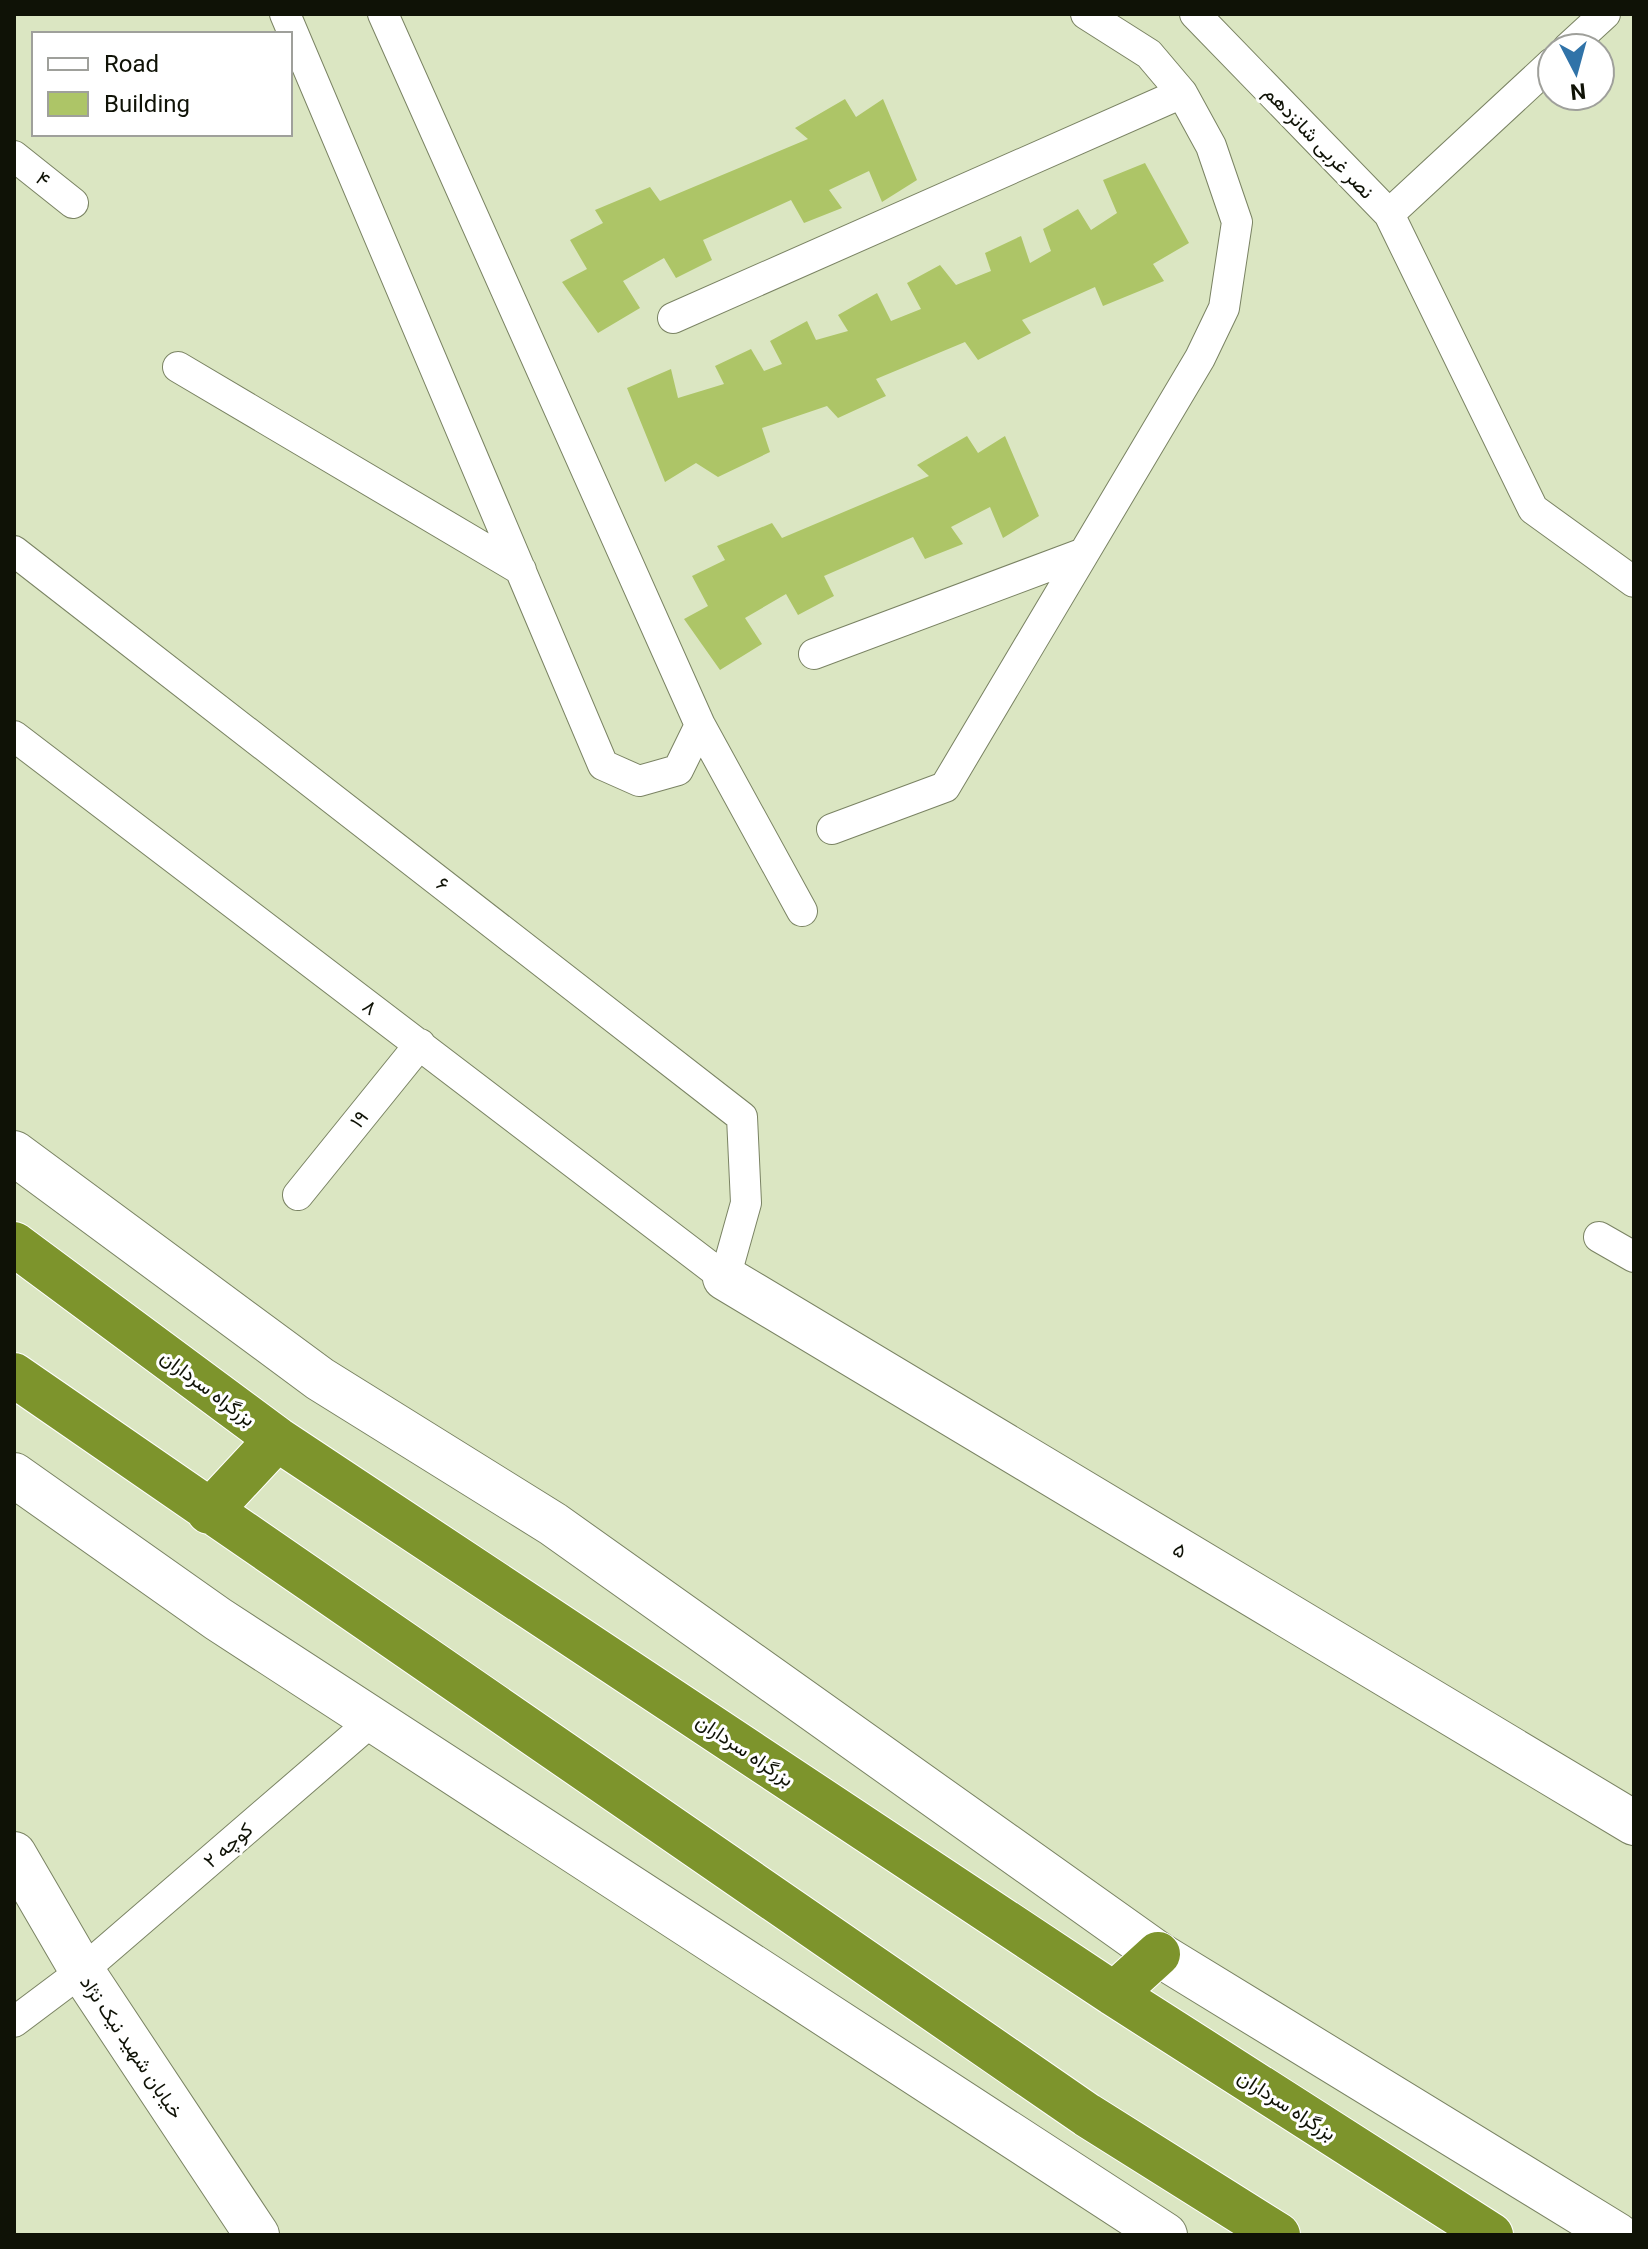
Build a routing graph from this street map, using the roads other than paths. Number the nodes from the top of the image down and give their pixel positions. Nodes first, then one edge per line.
1 (285, 14) edge
2 (383, 14) edge
3 (1086, 14) edge
4 (1195, 14) edge
5 (1605, 14) edge
6 (1585, 32) edge
7 (1536, 78) edge
8 (1182, 93) junction
9 (14, 156) edge
10 (73, 203) dead end
11 (1389, 214) junction
12 (673, 318) dead end
13 (178, 367) dead end
14 (14, 551) edge
15 (1084, 553) junction
16 (521, 570) junction
17 (1634, 582) edge
18 (814, 654) dead end
19 (700, 725) junction
20 (14, 736) edge
21 (832, 829) dead end
22 (802, 911) dead end
23 (420, 1044) junction
24 (14, 1153) edge
25 (298, 1195) dead end
26 (1599, 1237) dead end
27 (14, 1244) edge
28 (1634, 1257) edge
29 (725, 1278) junction
30 (14, 1375) edge
31 (277, 1439) junction
32 (14, 1475) edge
33 (209, 1512) junction
34 (373, 1720) junction
35 (1633, 1819) edge
36 (14, 1854) edge
37 (1158, 1954) junction
38 (82, 1971) junction
39 (1114, 1994) junction
40 (14, 2022) edge
41 (257, 2235) edge
42 (1165, 2235) edge
43 (1278, 2235) edge
44 (1491, 2235) edge
45 (1617, 2235) edge

1 - 16 street
2 - 19 street
3 - 8 street
4 - 11 street, نصر غربی شانزدهم
5 - 6 street
7 - 11 street, نصر غربی شانزدهم
8 - 12 street
8 - 15 street
9 - 10 street, ۴
11 - 17 street
13 - 16 street
14 - 29 street, ۶
15 - 18 street
15 - 21 street
16 - 19 street
19 - 22 street
20 - 23 street, ۸
23 - 25 street, ۱۹
23 - 29 street, ۸
24 - 37 main road
26 - 28 street
27 - 31 highway, بزرگراه سرداران
29 - 35 main road, ۵
30 - 33 highway
31 - 33 highway
31 - 39 highway, بزرگراه سرداران
32 - 34 main road
33 - 43 highway
34 - 38 street, کوچه ۲
34 - 42 main road
36 - 38 main road, خیابان شهید نیک نژاد
37 - 39 highway
37 - 45 main road
38 - 40 street, کوچه ۲
38 - 41 main road, خیابان شهید نیک نژاد
39 - 44 highway, بزرگراه سرداران

